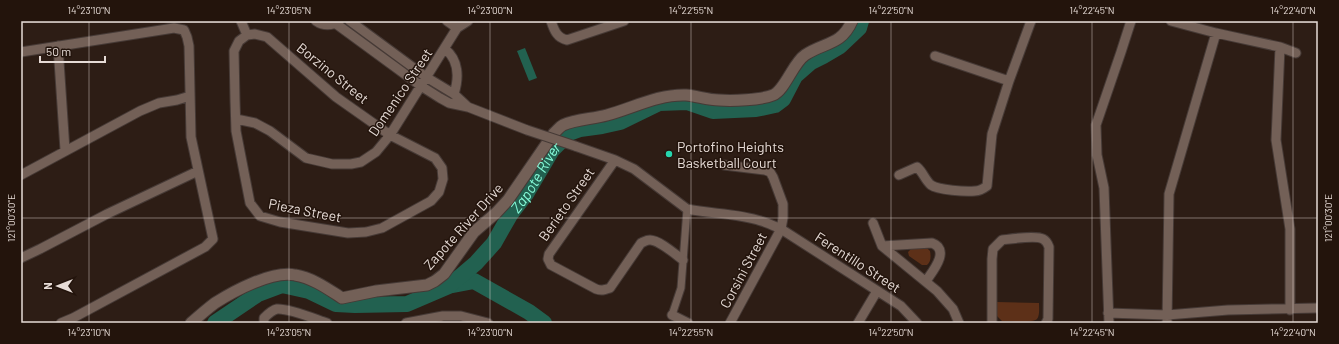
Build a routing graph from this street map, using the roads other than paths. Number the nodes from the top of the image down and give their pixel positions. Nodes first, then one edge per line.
1 (241, 21) edge
2 (316, 21) edge
3 (350, 21) edge
4 (447, 21) edge
5 (468, 21) edge
6 (551, 21) edge
7 (624, 21) edge
8 (852, 21) edge
9 (1031, 21) edge
10 (1131, 21) edge
11 (1172, 21) edge
12 (337, 22) edge
13 (457, 28) junction
14 (1216, 33) junction
15 (247, 35) junction
16 (58, 46) junction
17 (1280, 47) junction
18 (445, 49) junction
19 (21, 52) edge
20 (1296, 53) dead end
21 (934, 56) dead end
22 (426, 77) junction
23 (1008, 81) junction
24 (421, 86) junction
25 (454, 94) junction
26 (190, 96) junction
27 (468, 107) junction
28 (236, 119) junction
29 (390, 135) junction
30 (65, 150) junction
31 (615, 160) junction
32 (724, 165) dead end
33 (198, 171) junction
34 (21, 175) edge
35 (899, 175) dead end
36 (443, 179) joint
37 (687, 209) junction
38 (873, 223) dead end
39 (781, 229) junction
40 (882, 246) junction
41 (21, 258) edge
42 (684, 260) junction
43 (926, 281) junction
44 (877, 291) junction
45 (1318, 308) edge
46 (1290, 310) junction
47 (1108, 313) junction
48 (672, 314) joint
49 (1167, 319) edge
50 (61, 323) edge
51 (191, 323) edge
52 (264, 323) edge
53 (327, 323) edge
54 (406, 323) edge
55 (488, 323) edge
56 (688, 323) edge
57 (730, 323) edge
58 (858, 323) edge
59 (917, 323) edge
60 (960, 323) edge
61 (992, 323) edge
62 (1046, 323) edge
63 (1109, 323) edge

1 - 15 street
2 - 12 street
3 - 22 street
4 - 13 street
5 - 13 street, Domenico Street
6 - 7 street
8 - 51 street, Zapote River Drive
9 - 23 street
10 - 47 street
11 - 14 street
12 - 24 street
13 - 18 street, Domenico Street
14 - 17 street
14 - 49 street
15 - 28 street, Pieza Street
15 - 29 street, Borzino Street
16 - 19 street
16 - 26 street
16 - 30 street
17 - 20 street
17 - 46 street
18 - 22 street, Domenico Street
18 - 25 street
21 - 23 street
22 - 24 street, Domenico Street
22 - 25 street
23 - 35 street
24 - 27 street
24 - 29 street, Domenico Street
25 - 27 street
26 - 30 street
26 - 33 street
27 - 31 street, bridge
28 - 29 street, Domenico Street
28 - 36 street, Pieza Street
29 - 36 street, Borzino Street
30 - 34 street
31 - 37 street
31 - 42 street, Berieto Street
32 - 39 street
33 - 41 street
33 - 50 street
37 - 39 street, Ferentillo Street
37 - 42 street
38 - 40 street
39 - 44 street, Ferentillo Street
39 - 57 street, Corsini Street
40 - 43 street
40 - 43 street
42 - 48 street
43 - 60 street
44 - 58 street
44 - 59 street, Ferentillo Street
45 - 46 street
46 - 49 street
47 - 49 street
47 - 63 street
48 - 56 street
52 - 53 street
54 - 55 street
61 - 62 street

